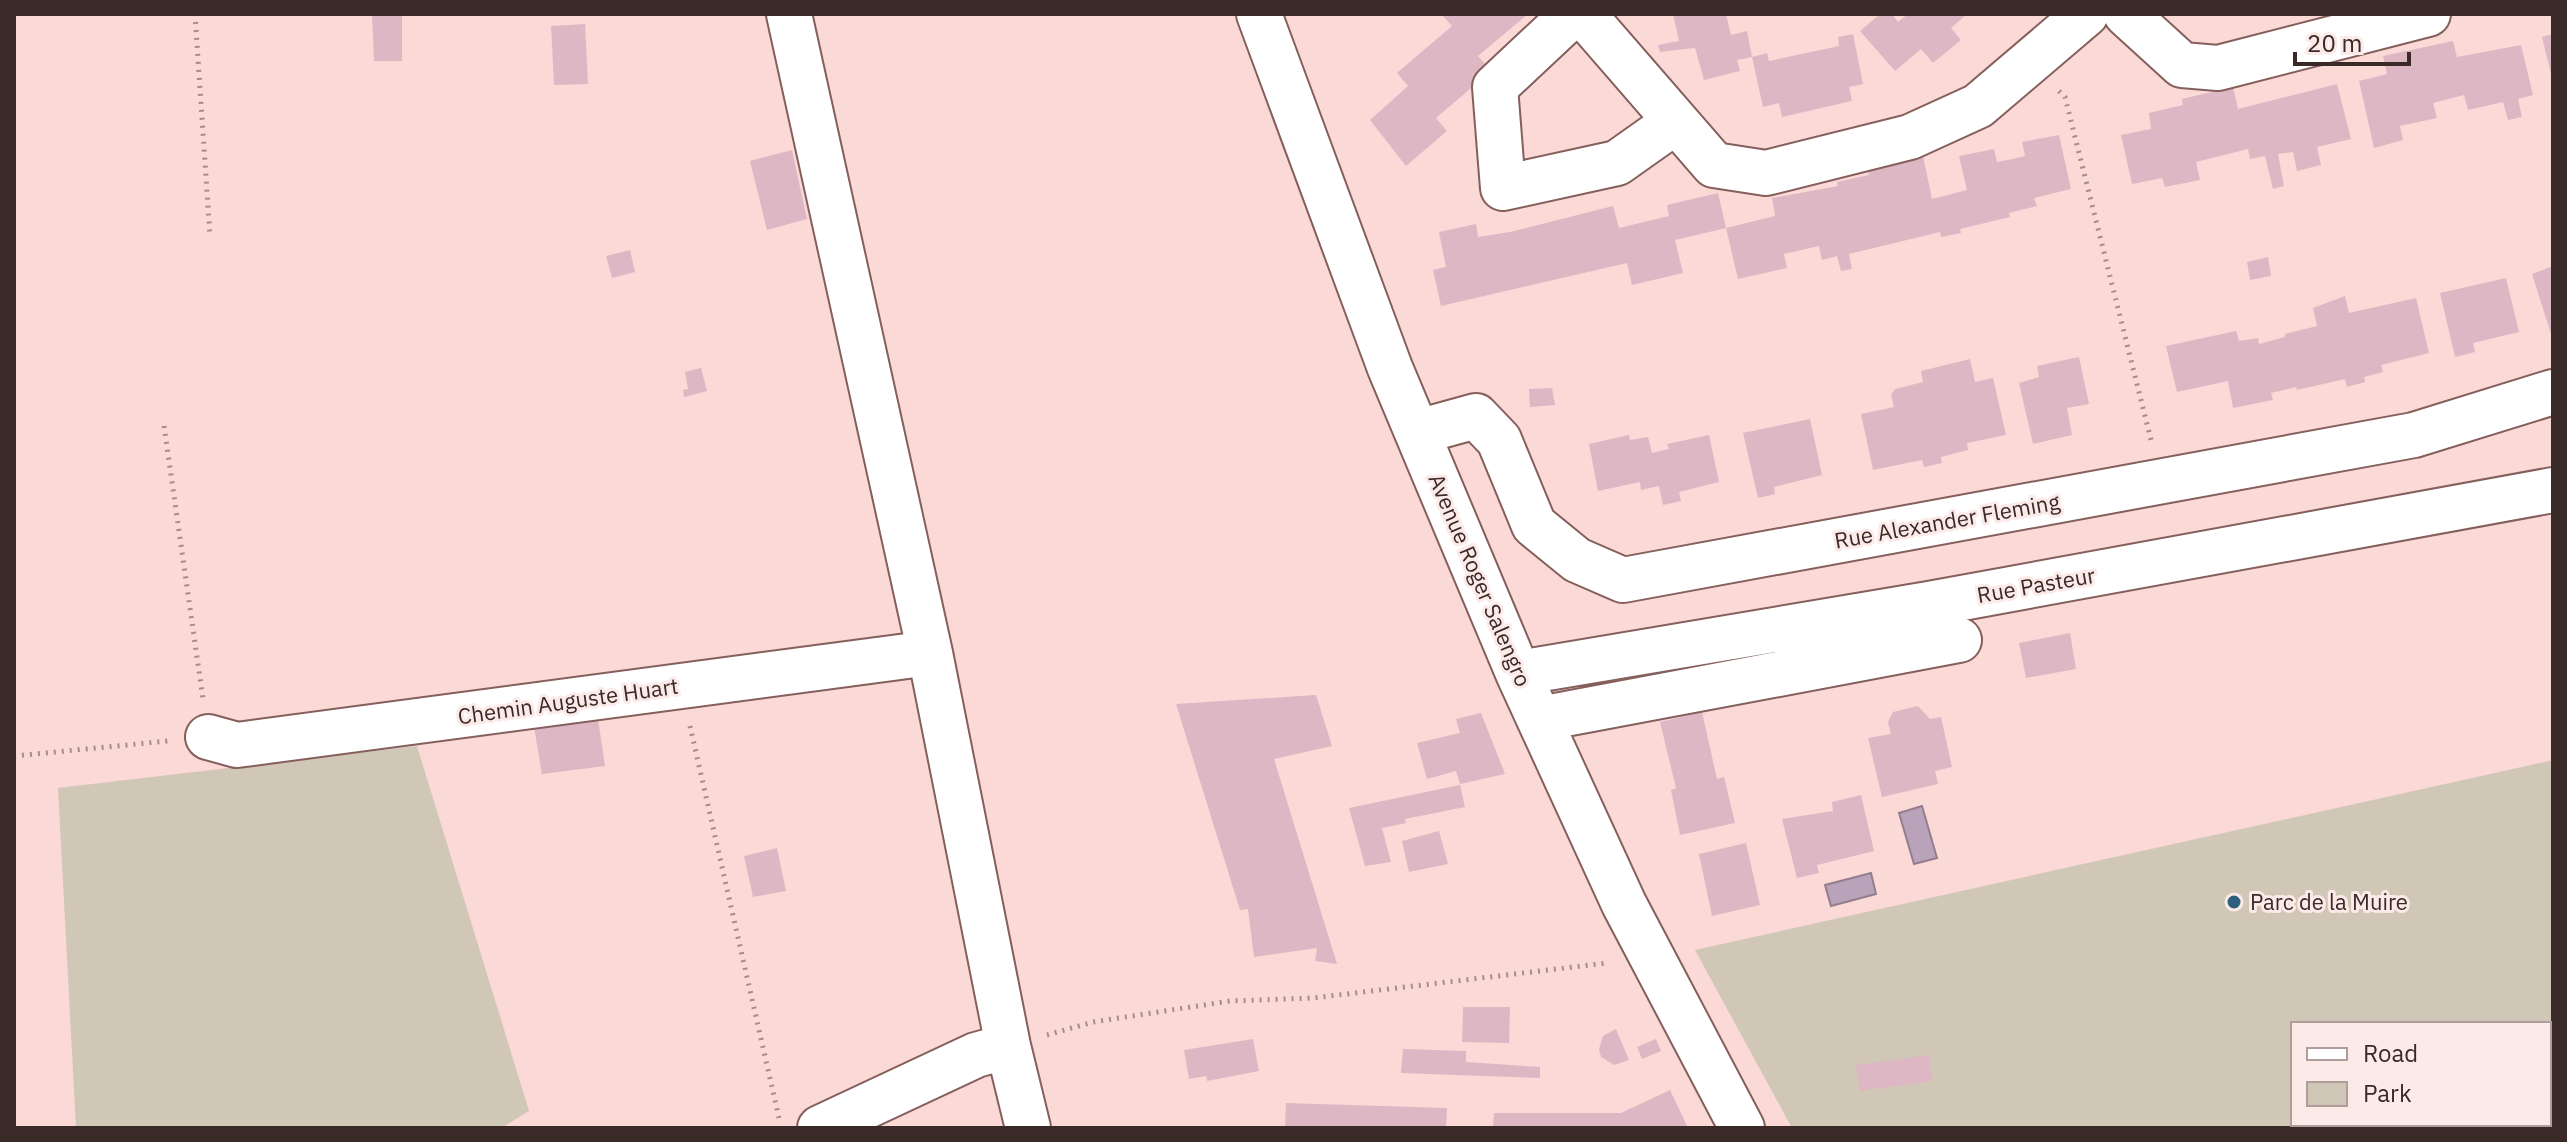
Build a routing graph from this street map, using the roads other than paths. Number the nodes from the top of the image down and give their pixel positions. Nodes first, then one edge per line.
1 (789, 14) edge
2 (1259, 14) edge
3 (1573, 14) edge
4 (1583, 14) edge
5 (2086, 14) edge
6 (2126, 14) edge
7 (2428, 14) edge
8 (1675, 122) junction
9 (2553, 392) edge
10 (1418, 432) junction
11 (2553, 490) edge
12 (1882, 633) junction
13 (1959, 640) dead end
14 (930, 653) junction
15 (1518, 673) junction
16 (1539, 719) junction
17 (208, 737) road end
18 (1008, 1046) junction
19 (820, 1128) edge
20 (1028, 1128) edge
21 (1742, 1128) edge

1 - 14 street
2 - 10 street, Avenue Roger Salengro
3 - 8 street
4 - 8 street
5 - 8 street
6 - 7 street
9 - 10 street, Rue Alexander Fleming
10 - 15 street, Avenue Roger Salengro
11 - 12 street, Rue Pasteur
12 - 13 street, Rue Pasteur
12 - 15 street, Rue Pasteur
12 - 16 street, Rue Pasteur
14 - 17 street, Chemin Auguste Huart
14 - 18 street
15 - 16 street, Avenue Roger Salengro
16 - 21 street, Avenue Roger Salengro
18 - 19 street
18 - 20 street

